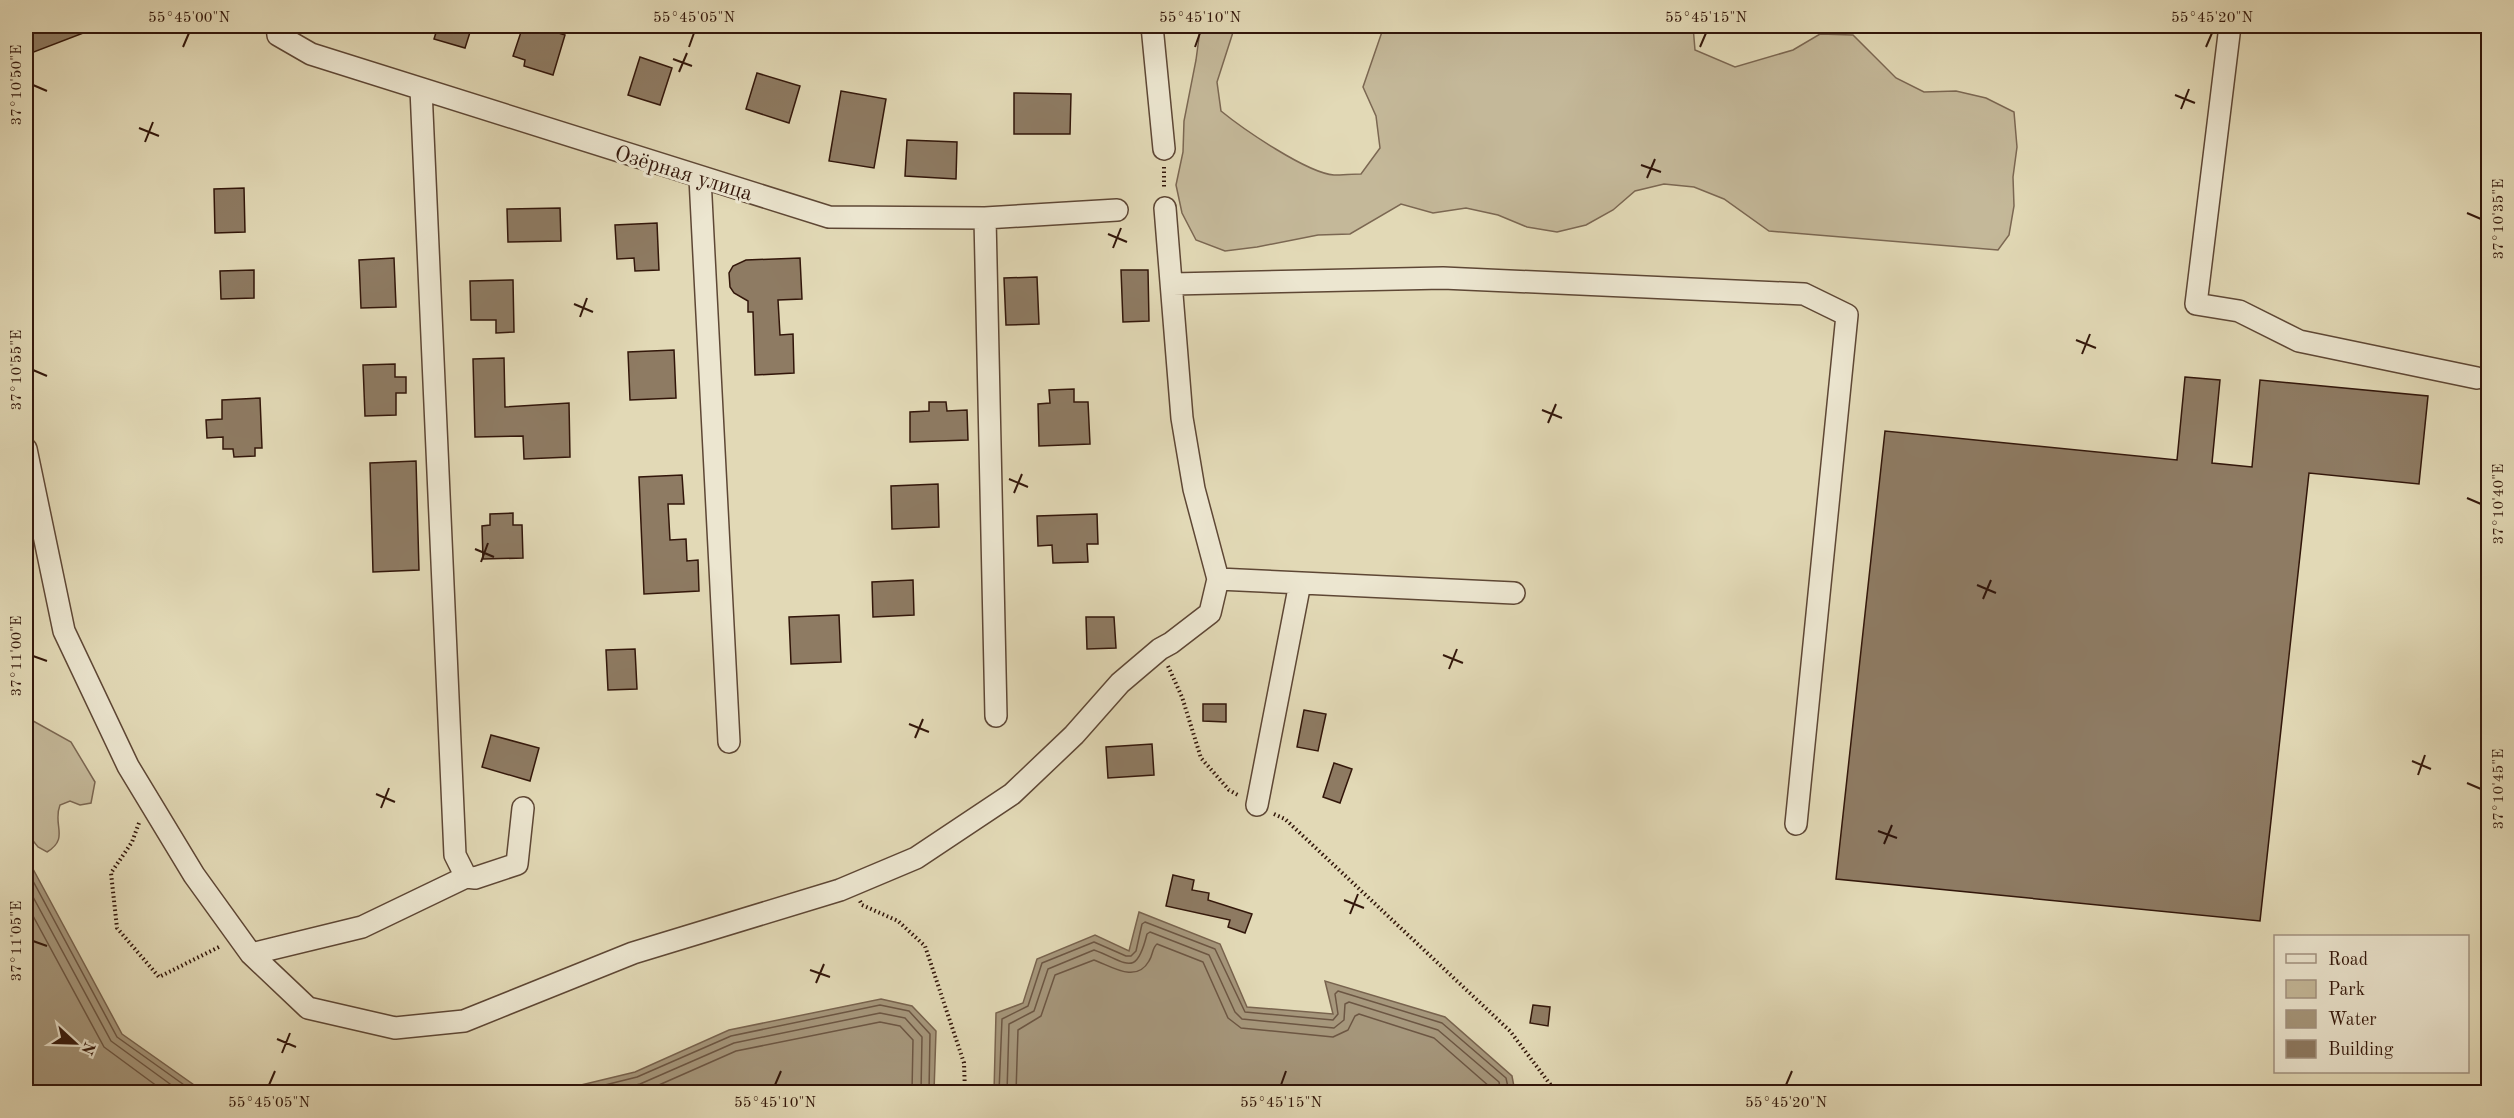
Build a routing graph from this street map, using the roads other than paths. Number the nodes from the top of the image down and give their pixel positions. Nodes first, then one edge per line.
1 (277, 26) edge
2 (1152, 26) edge
3 (2230, 26) edge
4 (421, 89) junction
5 (1164, 149) road end
6 (700, 178) junction
7 (1165, 208) road end
8 (1117, 210) dead end
9 (986, 218) junction
10 (1173, 285) junction
11 (2477, 378) dead end
12 (26, 449) edge
13 (1218, 579) junction
14 (1300, 583) junction
15 (1514, 593) dead end
16 (996, 716) dead end
17 (729, 742) dead end
18 (1257, 805) road end
19 (523, 808) dead end
20 (1797, 824) dead end
21 (466, 877) junction
22 (245, 946) junction

1 - 4 street, Озёрная улица
2 - 5 street
3 - 11 street
4 - 6 street, Озёрная улица
4 - 21 street
6 - 9 street, Озёрная улица
6 - 17 street
7 - 10 street
8 - 9 street, Озёрная улица
9 - 16 street
10 - 13 street
10 - 20 street
12 - 22 street
13 - 14 street
13 - 22 street
14 - 15 street
14 - 18 street
19 - 21 street
21 - 22 street

